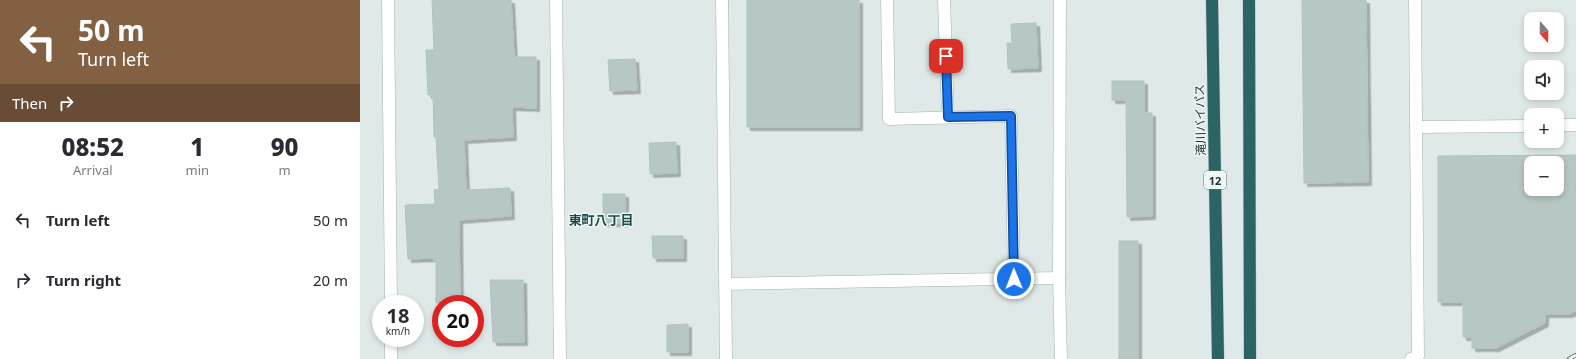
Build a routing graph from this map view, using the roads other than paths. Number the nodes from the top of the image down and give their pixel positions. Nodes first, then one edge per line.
1 (388, 0) edge
2 (556, 0) edge
3 (722, 0) edge
4 (887, 0) edge
5 (944, 0) edge
6 (1060, 0) edge
7 (1212, 0) edge
8 (1249, 0) edge
9 (1415, 0) edge
10 (948, 117) junction
11 (1564, 125) edge
12 (1576, 125) edge
13 (1524, 126) edge
14 (1416, 127) junction
15 (1059, 278) junction
16 (1014, 279) junction
17 (725, 284) junction
18 (391, 295) edge
19 (391, 347) edge
20 (391, 359) edge
21 (560, 359) edge
22 (726, 359) edge
23 (1061, 359) edge
24 (1218, 359) edge
25 (1250, 359) edge
26 (1411, 359) edge

1 - 18 street
2 - 21 street
3 - 17 street
4 - 10 street
5 - 10 street
6 - 15 street
7 - 24 highway, 滝川バイパス / 12
8 - 25 highway
9 - 14 street
10 - 16 street
11 - 12 street
13 - 14 street
14 - 26 street
15 - 16 street
15 - 23 street
16 - 17 street
17 - 22 street
19 - 20 street

